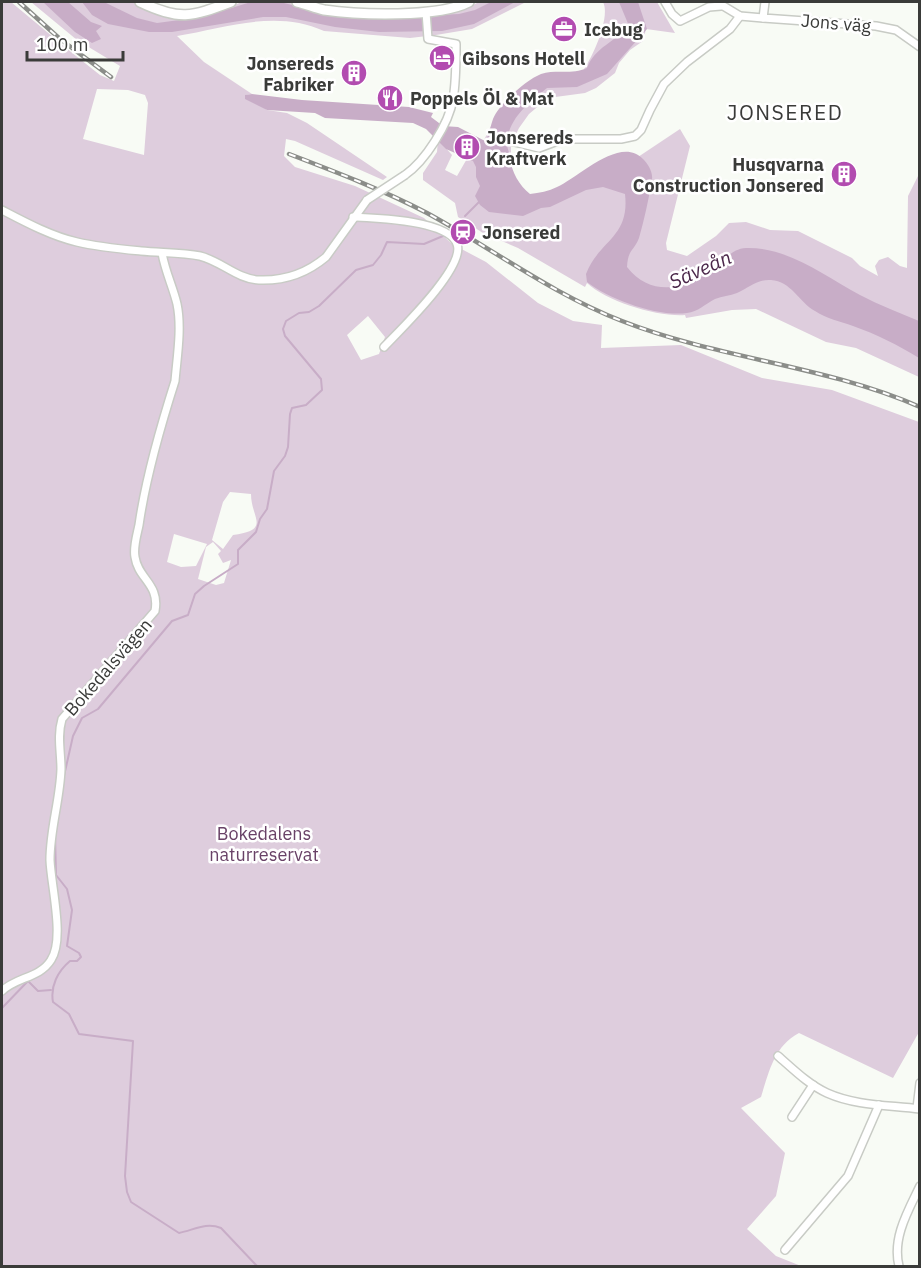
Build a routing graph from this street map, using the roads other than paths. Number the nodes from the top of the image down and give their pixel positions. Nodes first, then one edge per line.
1 (140, 2) edge
2 (231, 2) edge
3 (297, 2) edge
4 (469, 2) edge
5 (665, 2) edge
6 (765, 2) edge
7 (720, 4) edge
8 (426, 13) junction
9 (740, 16) junction
10 (763, 18) junction
11 (920, 47) edge
12 (510, 141) dead end
13 (2, 210) edge
14 (353, 218) junction
15 (162, 253) junction
16 (384, 347) dead end
17 (2, 991) edge
18 (778, 1056) dead end
19 (920, 1083) edge
20 (813, 1085) junction
21 (879, 1105) junction
22 (918, 1108) edge
23 (792, 1118) dead end
24 (920, 1186) edge
25 (785, 1250) dead end
26 (899, 1266) edge

1 - 2 street
3 - 8 street
4 - 8 street
5 - 7 street
6 - 10 street
7 - 9 street
8 - 14 street, bridge
9 - 10 street, Jons väg
9 - 12 street
10 - 11 street, Jons väg
13 - 15 street
14 - 15 street
14 - 16 street
15 - 17 street, Bokedalsvägen
18 - 20 street
19 - 22 street
20 - 21 street
20 - 23 street
21 - 22 street
21 - 25 street
24 - 26 street

